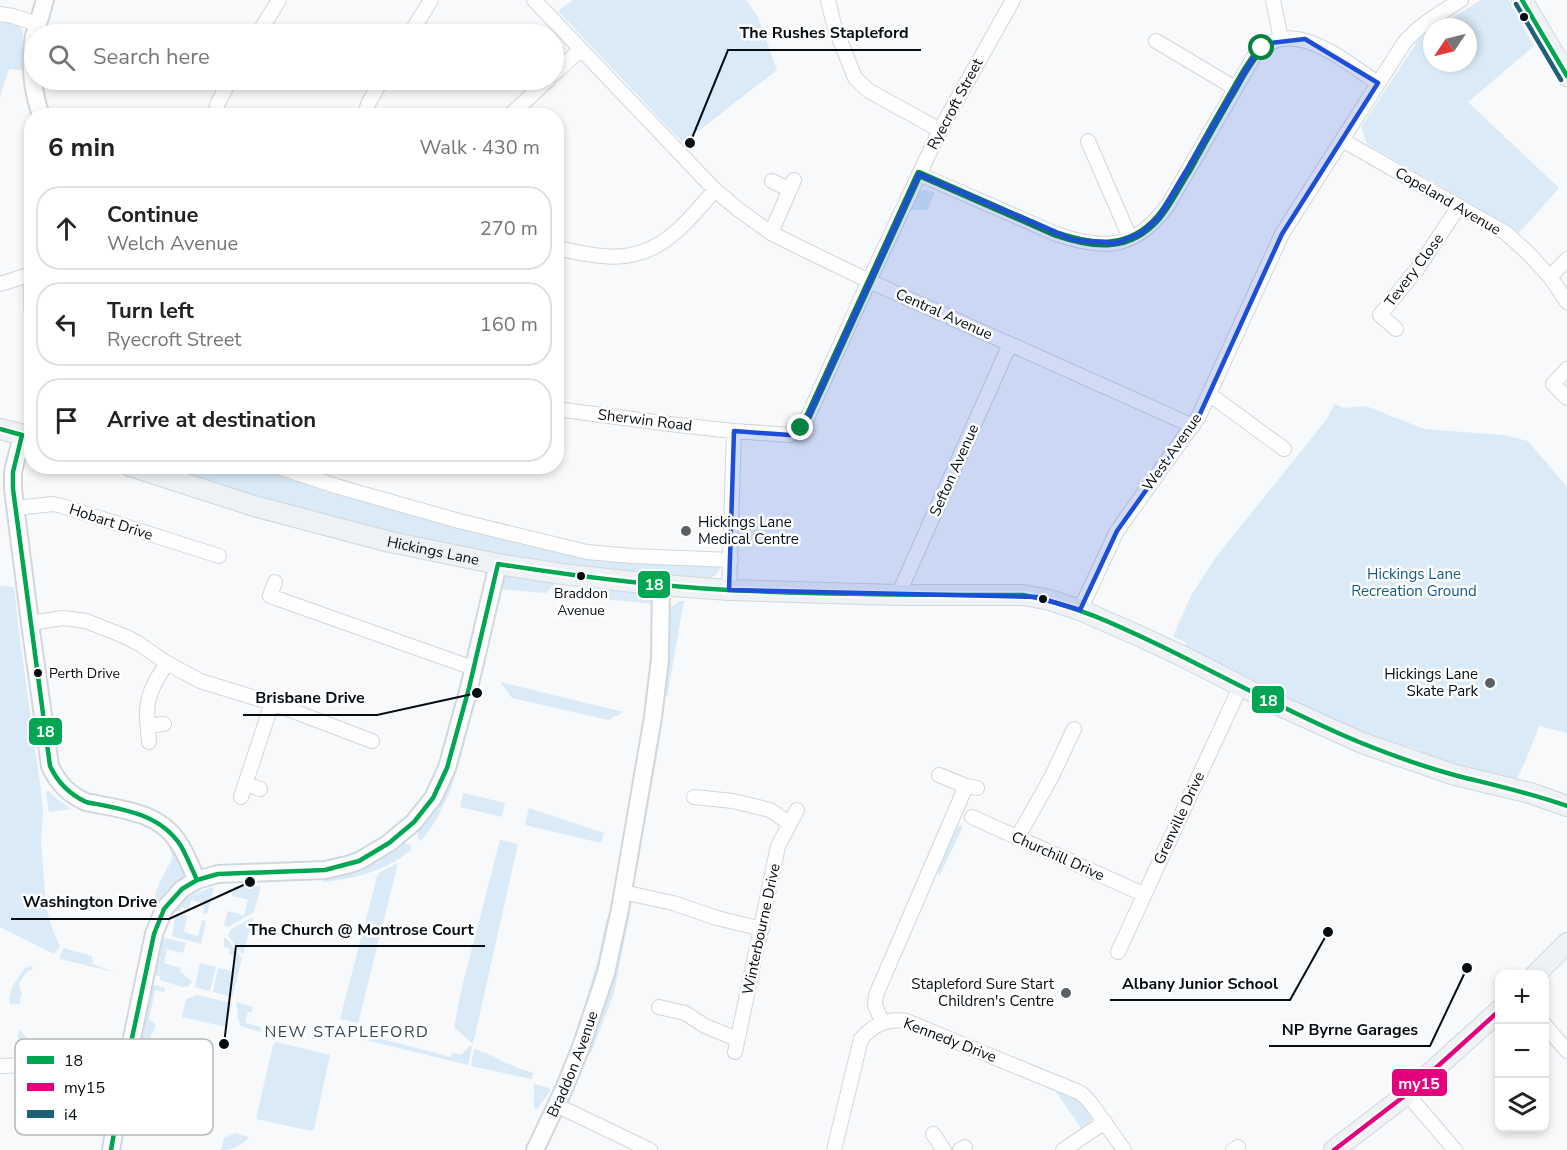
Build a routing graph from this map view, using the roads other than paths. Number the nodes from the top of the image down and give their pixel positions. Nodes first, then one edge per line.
1 (45, 0) edge
2 (279, 0) edge
3 (432, 0) edge
4 (534, 0) edge
5 (828, 0) edge
6 (1013, 0) edge
7 (1273, 0) edge
8 (1461, 0) edge
9 (1522, 0) edge
10 (0, 14) edge
11 (24, 24) edge
12 (38, 24) edge
13 (264, 24) edge
14 (416, 24) edge
15 (557, 24) edge
16 (564, 32) edge
17 (1281, 39) junction
18 (1156, 41) dead end
19 (580, 49) junction
20 (564, 64) edge
21 (1567, 76) edge
22 (1378, 83) junction
23 (1235, 88) junction
24 (34, 90) edge
25 (225, 90) edge
26 (376, 90) edge
27 (537, 90) edge
28 (39, 108) edge
29 (216, 108) edge
30 (367, 108) edge
31 (518, 108) edge
32 (940, 130) junction
33 (1342, 140) junction
34 (1089, 141) dead end
35 (919, 174) junction
36 (772, 181) dead end
37 (715, 190) junction
38 (1459, 206) junction
39 (771, 233) junction
40 (1130, 238) junction
41 (564, 250) edge
42 (1567, 259) edge
43 (24, 276) edge
44 (1550, 277) junction
45 (869, 280) junction
46 (0, 284) edge
47 (1567, 302) edge
48 (1395, 329) dead end
49 (1010, 344) junction
50 (1567, 369) edge
51 (1209, 394) junction
52 (1567, 398) edge
53 (564, 410) edge
54 (1193, 426) junction
55 (0, 429) edge
56 (734, 431) junction
57 (24, 435) edge
58 (24, 444) edge
59 (1284, 449) dead end
60 (155, 474) edge
61 (299, 474) edge
62 (15, 508) junction
63 (219, 556) dead end
64 (731, 560) junction
65 (498, 564) junction
66 (275, 582) dead end
67 (661, 585) junction
68 (729, 590) junction
69 (898, 595) junction
70 (1080, 610) junction
71 (30, 623) junction
72 (167, 663) junction
73 (473, 668) junction
74 (1241, 686) junction
75 (272, 703) junction
76 (164, 724) dead end
77 (148, 726) junction
78 (1074, 729) dead end
79 (372, 741) dead end
80 (149, 742) dead end
81 (939, 775) dead end
82 (260, 789) dead end
83 (694, 797) dead end
84 (1567, 806) edge
85 (797, 810) dead end
86 (972, 818) dead end
87 (789, 823) junction
88 (1017, 838) junction
89 (909, 879) dead end
90 (197, 880) junction
91 (922, 885) junction
92 (623, 892) junction
93 (1143, 894) junction
94 (762, 929) junction
95 (1567, 943) edge
96 (1118, 952) dead end
97 (1541, 970) edge
98 (659, 1007) dead end
99 (1495, 1015) edge
100 (882, 1022) junction
101 (1549, 1029) edge
102 (132, 1039) edge
103 (1567, 1051) edge
104 (15, 1065) edge
105 (0, 1066) edge
106 (1407, 1094) junction
107 (556, 1105) junction
108 (1105, 1122) junction
109 (933, 1134) dead end
110 (114, 1135) edge
111 (111, 1150) edge
112 (535, 1150) edge
113 (650, 1150) edge
114 (834, 1150) edge
115 (944, 1150) edge
116 (1063, 1150) edge
117 (1124, 1150) edge
118 (1334, 1150) edge
119 (1455, 1150) edge

1 - 12 street
2 - 13 street
3 - 14 street
4 - 15 street, Central Avenue
5 - 32 street
6 - 32 street, Ryecroft Street
7 - 17 street
8 - 22 street, West Avenue
9 - 21 main road
10 - 11 street
16 - 19 street, Central Avenue
17 - 22 street
17 - 23 street
18 - 23 street
19 - 20 street
19 - 37 street, Central Avenue
22 - 33 street, West Avenue
23 - 40 street
24 - 28 street
25 - 29 street
26 - 30 street
27 - 31 street
32 - 35 street, Ryecroft Street
33 - 38 street, Copeland Avenue
33 - 51 street, West Avenue
34 - 40 street
35 - 40 street
35 - 45 street, Ryecroft Street
36 - 39 street
37 - 39 street, Central Avenue
37 - 41 street
38 - 44 street, Copeland Avenue
38 - 48 street, Tevery Close
39 - 45 street, Central Avenue
42 - 44 street
43 - 46 street
44 - 47 street, Copeland Avenue
45 - 49 street, Central Avenue
45 - 56 street, Ryecroft Street
49 - 54 street, Central Avenue
49 - 69 street, Sefton Avenue
50 - 52 street
51 - 54 street, West Avenue
51 - 59 street
53 - 56 street, Sherwin Road
54 - 70 street, West Avenue
55 - 57 main road
56 - 64 street
58 - 62 street
60 - 65 main road, Hickings Lane
61 - 64 street
62 - 63 street, Hobart Drive
62 - 71 street
64 - 68 street
65 - 67 main road, Hickings Lane
65 - 73 street
66 - 73 street
67 - 68 main road, Hickings Lane
67 - 92 street, Braddon Avenue
68 - 69 main road, Hickings Lane
69 - 70 main road, Hickings Lane
70 - 74 main road, Hickings Lane
71 - 72 street
71 - 90 street
72 - 75 street
72 - 77 street
73 - 90 street
74 - 84 main road, Hickings Lane
74 - 93 street, Grenville Drive
75 - 79 street
75 - 82 street
76 - 77 street
77 - 80 street
78 - 88 street
81 - 91 street
83 - 87 street
85 - 87 street, Winterbourne Drive
86 - 88 street, Churchill Drive
87 - 94 street, Winterbourne Drive
88 - 93 street, Churchill Drive
89 - 91 street
90 - 102 street
91 - 100 street
92 - 94 street
92 - 107 street, Braddon Avenue
93 - 96 street, Grenville Drive
94 - 98 street, Winterbourne Drive
95 - 97 main road
99 - 106 main road
100 - 108 street, Kennedy Drive
100 - 114 street, Kennedy Drive
101 - 103 street
104 - 105 street
106 - 118 main road
106 - 119 street
107 - 112 street, Braddon Avenue
107 - 113 street
108 - 116 street
108 - 117 street, Kennedy Drive
109 - 115 street
110 - 111 street

